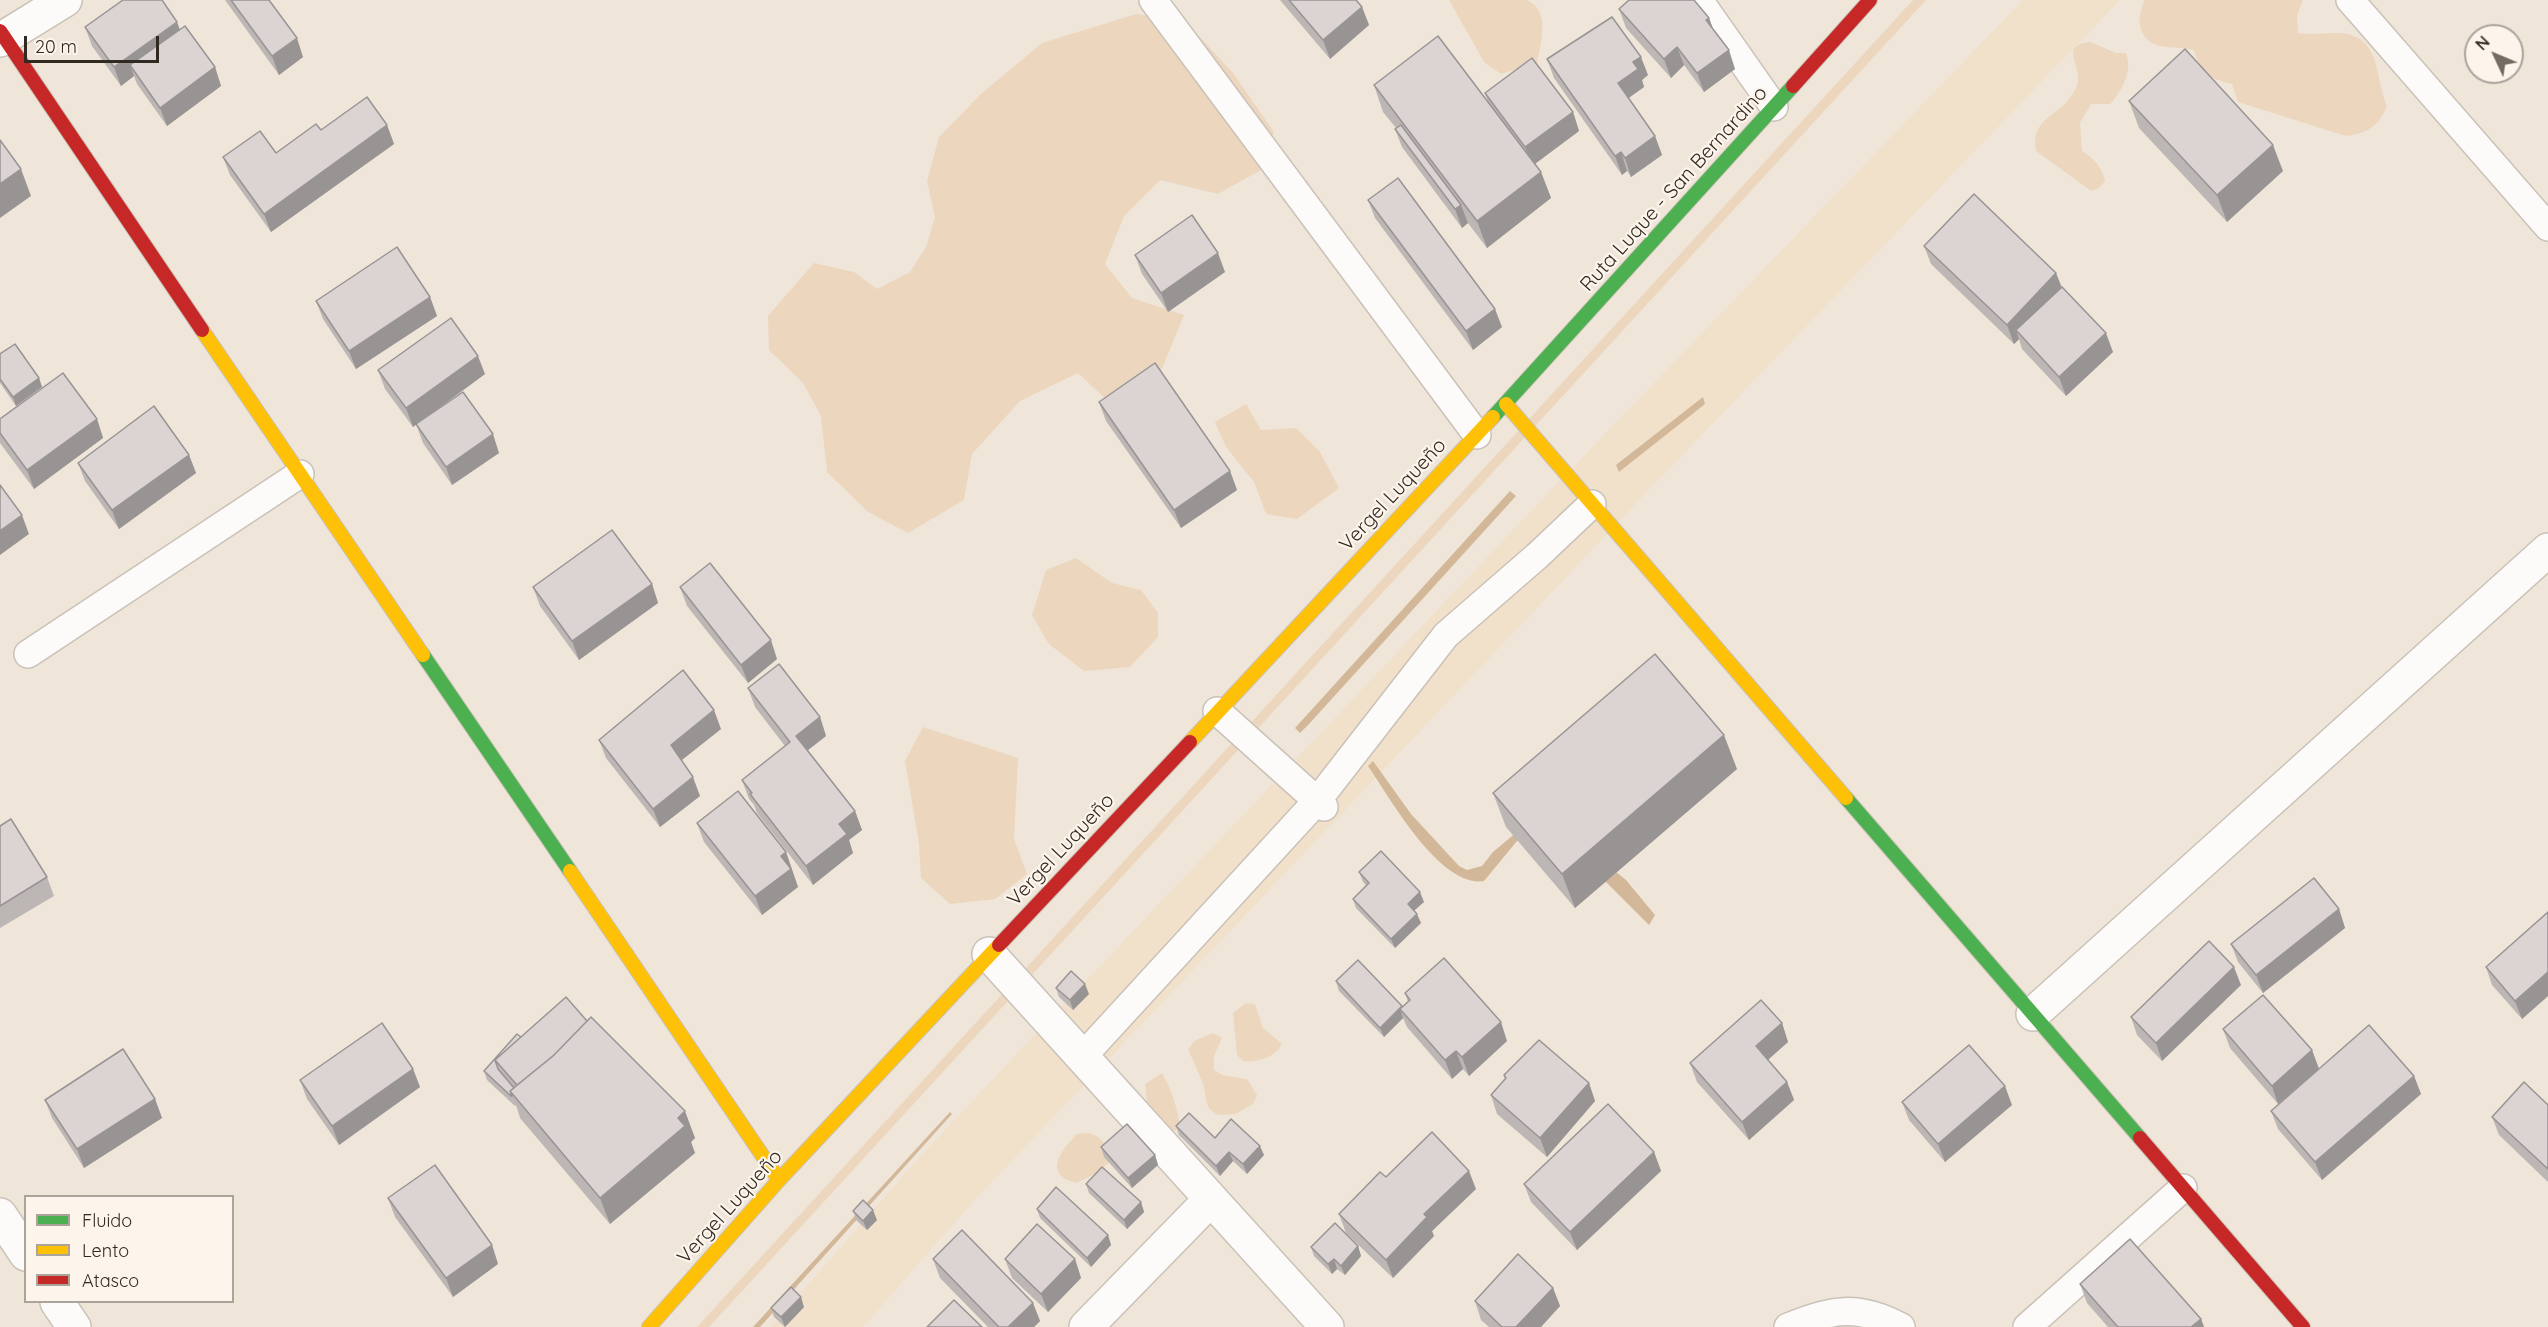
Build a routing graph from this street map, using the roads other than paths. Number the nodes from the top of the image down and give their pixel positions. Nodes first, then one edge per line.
1 (65, 0) edge
2 (1153, 0) edge
3 (1699, 0) edge
4 (1870, 0) edge
5 (2350, 0) edge
6 (1, 36) edge
7 (1774, 107) junction
8 (2548, 227) edge
9 (1506, 404) junction
10 (1477, 435) junction
11 (300, 474) junction
12 (1592, 504) junction
13 (2548, 550) edge
14 (28, 654) dead end
15 (1217, 711) junction
16 (1320, 804) junction
17 (989, 954) junction
18 (2033, 1014) junction
19 (1083, 1056) junction
20 (779, 1180) junction
21 (2183, 1188) junction
22 (1211, 1199) junction
23 (0, 1215) edge
24 (24, 1251) edge
25 (58, 1303) edge
26 (74, 1327) edge
27 (649, 1327) edge
28 (1086, 1327) edge
29 (1327, 1327) edge
30 (1788, 1327) edge
31 (1901, 1327) edge
32 (2027, 1327) edge
33 (2303, 1327) edge

1 - 6 street
2 - 10 lane
3 - 7 lane
4 - 7 street, Ruta Luque - San Bernardino
5 - 8 lane
6 - 11 street
7 - 9 street, Ruta Luque - San Bernardino
9 - 10 street, Vergel Luqueño
9 - 12 street
10 - 15 street, Vergel Luqueño
11 - 14 lane
11 - 20 street
12 - 16 lane
12 - 18 street
13 - 18 street
15 - 16 lane
15 - 17 street, Vergel Luqueño
16 - 19 lane
17 - 19 street
17 - 20 street, Vergel Luqueño
18 - 21 street
19 - 22 street
20 - 27 street, Vergel Luqueño
21 - 32 lane
21 - 33 street
22 - 28 street
22 - 29 street
23 - 24 street
25 - 26 street
30 - 31 lane

